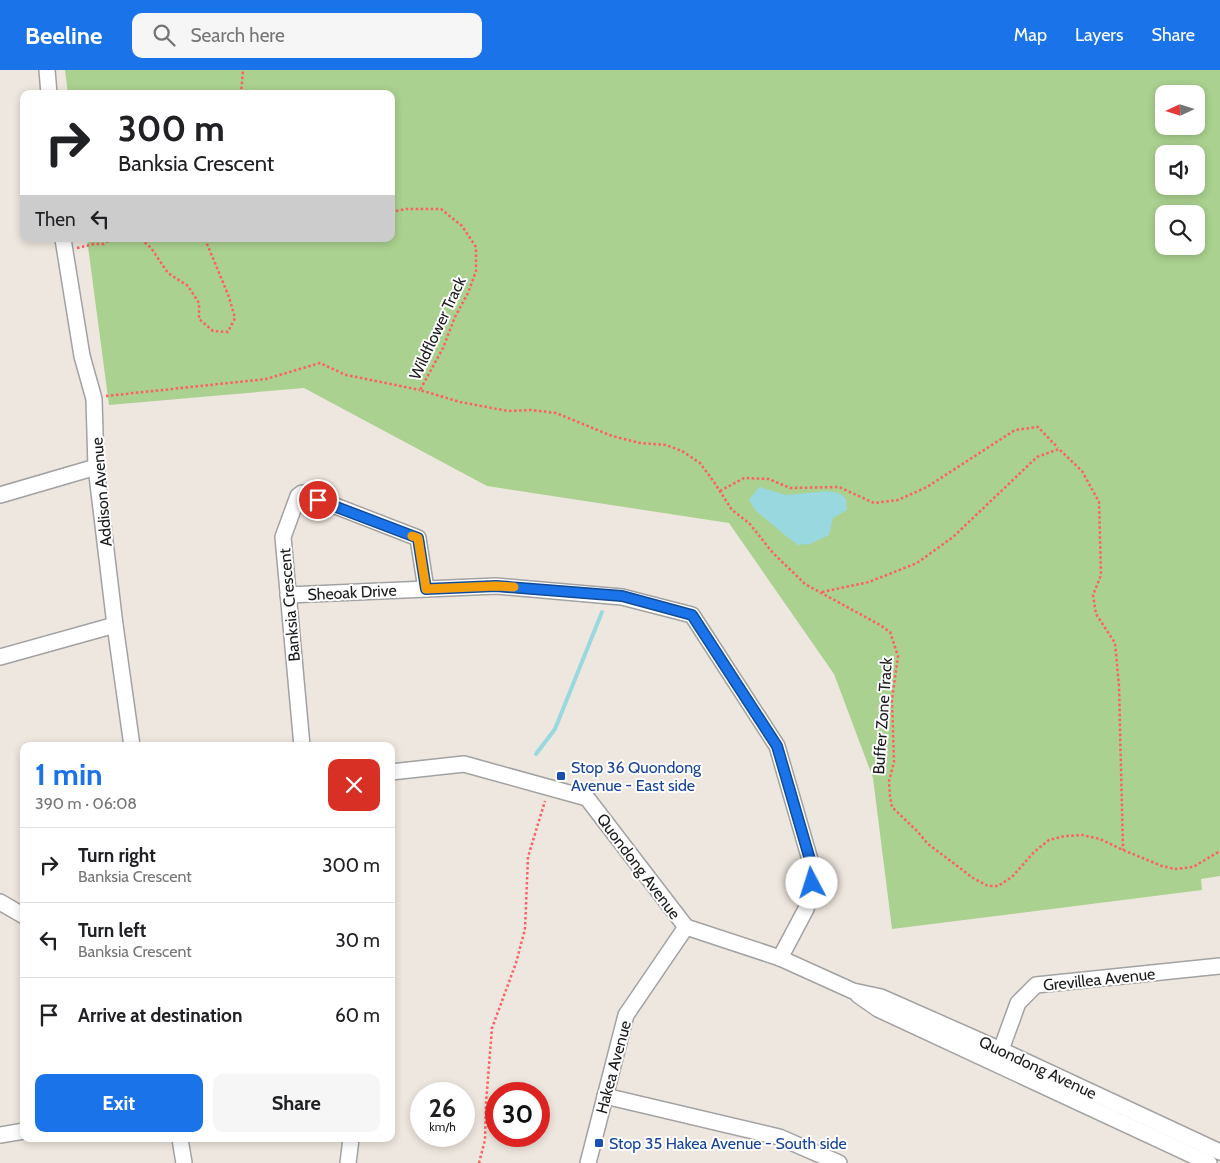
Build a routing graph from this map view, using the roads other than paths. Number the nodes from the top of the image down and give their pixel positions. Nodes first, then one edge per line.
1 (47, 70) edge
2 (49, 90) edge
3 (63, 245) edge
4 (96, 467) junction
5 (0, 495) edge
6 (426, 589) junction
7 (288, 595) junction
8 (115, 625) junction
9 (0, 657) edge
10 (131, 742) edge
11 (302, 742) edge
12 (395, 772) edge
13 (0, 902) edge
14 (20, 914) edge
15 (686, 927) junction
16 (780, 958) junction
17 (1220, 966) edge
18 (998, 1056) junction
19 (605, 1096) junction
20 (20, 1132) edge
21 (0, 1135) edge
22 (180, 1142) edge
23 (351, 1142) edge
24 (1220, 1152) edge
25 (184, 1163) edge
26 (348, 1163) edge
27 (588, 1163) edge
28 (839, 1163) edge
29 (1209, 1163) edge

1 - 2 street
3 - 4 street, Addison Avenue
4 - 5 street
4 - 8 street, Addison Avenue
6 - 7 street, Sheoak Drive
6 - 7 street, Banksia Crescent
6 - 16 street, Sheoak Drive
7 - 11 street, Banksia Crescent
8 - 9 street
8 - 10 street, Addison Avenue
12 - 15 street, Quondong Avenue
13 - 14 street
15 - 16 street, Quondong Avenue
15 - 19 street, Hakea Avenue
16 - 18 street, Quondong Avenue
17 - 18 street, Grevillea Avenue
18 - 24 street, Quondong Avenue
18 - 29 street, Quondong Avenue
19 - 27 street, Hakea Avenue
19 - 28 street
20 - 21 street
22 - 25 street
23 - 26 street

